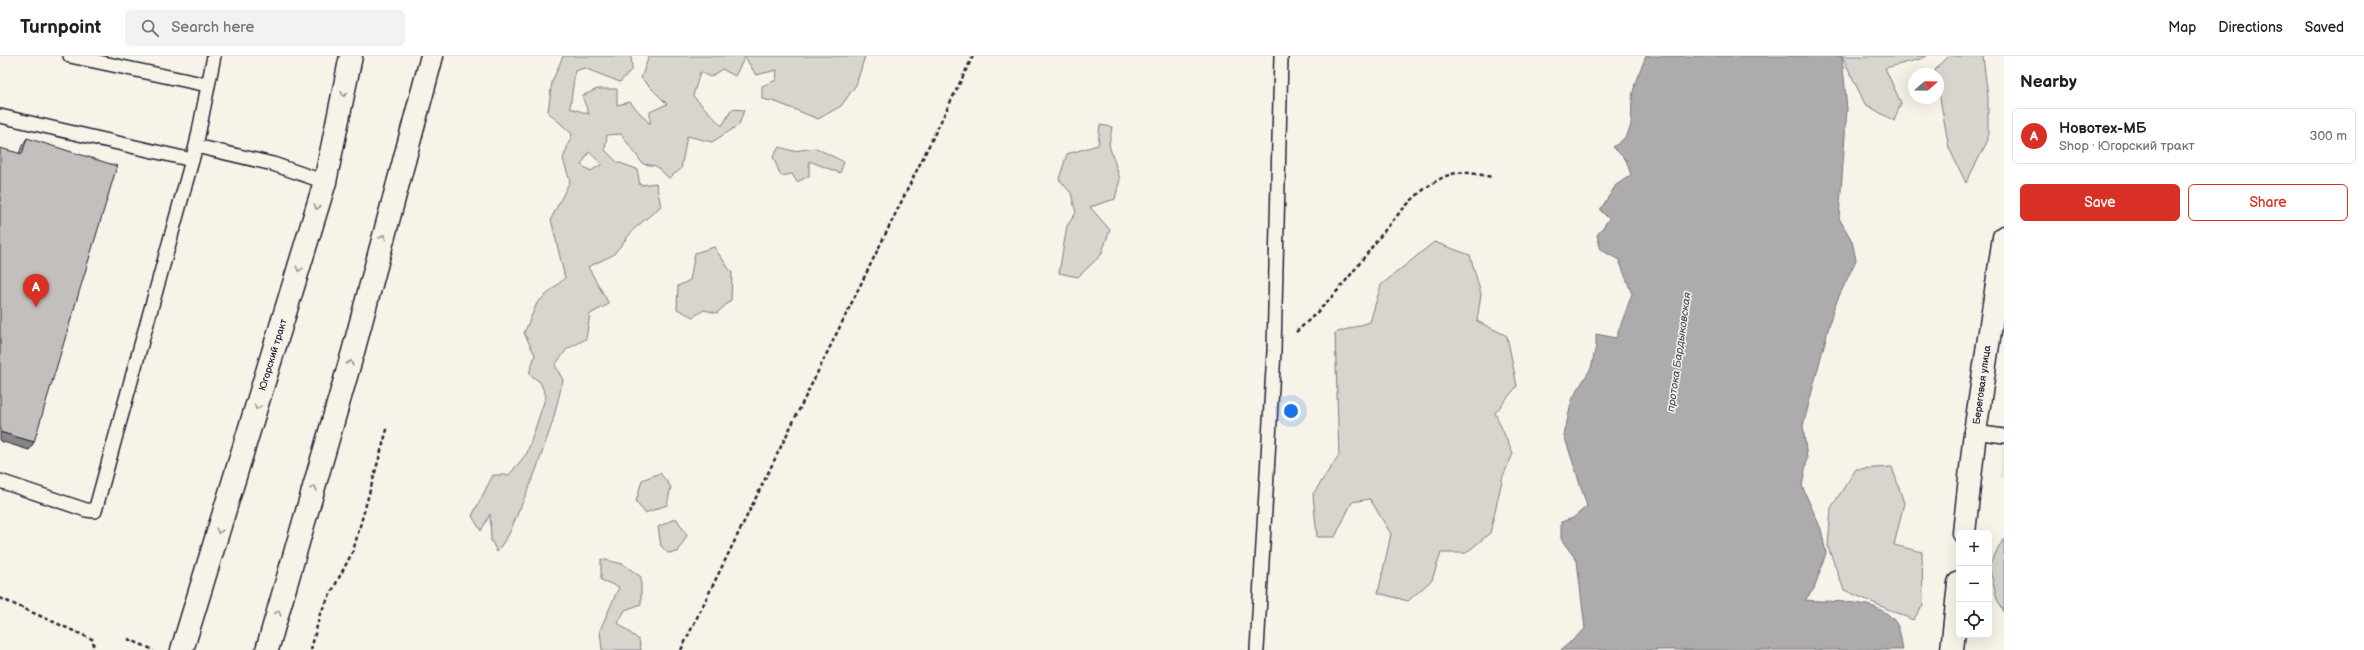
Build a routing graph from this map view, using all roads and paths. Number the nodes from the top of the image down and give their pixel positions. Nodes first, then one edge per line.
1 (70, 56) edge
2 (214, 56) edge
3 (351, 56) edge
4 (432, 56) edge
5 (973, 56) edge
6 (1281, 56) edge
7 (207, 85) junction
8 (0, 116) edge
9 (196, 146) junction
10 (192, 160) junction
11 (1492, 177) dead end
12 (325, 182) junction
13 (2004, 237) edge
14 (1274, 351) junction
15 (388, 426) dead end
16 (1975, 432) junction
17 (2004, 436) edge
18 (0, 481) edge
19 (1964, 530) edge
20 (0, 598) edge
21 (1957, 602) edge
22 (128, 639) dead end
23 (92, 650) edge
24 (154, 650) edge
25 (182, 650) edge
26 (267, 650) edge
27 (311, 650) edge
28 (681, 650) edge
29 (1257, 650) edge
30 (1952, 650) edge

1 - 7 lane
2 - 7 lane
3 -> 12 main road, Югорский тракт
26 -> 4 main road
5 - 28 path
6 - 14 lane
7 - 9 lane
8 - 10 lane
9 - 10 lane
9 - 12 lane
10 - 18 lane
11 - 14 path
12 -> 25 main road, Югорский тракт
13 - 16 main road, Береговая улица
14 - 29 lane
15 - 27 path
16 - 17 lane
16 - 19 main road, Береговая улица
20 - 23 path
21 - 30 main road
22 - 24 path

